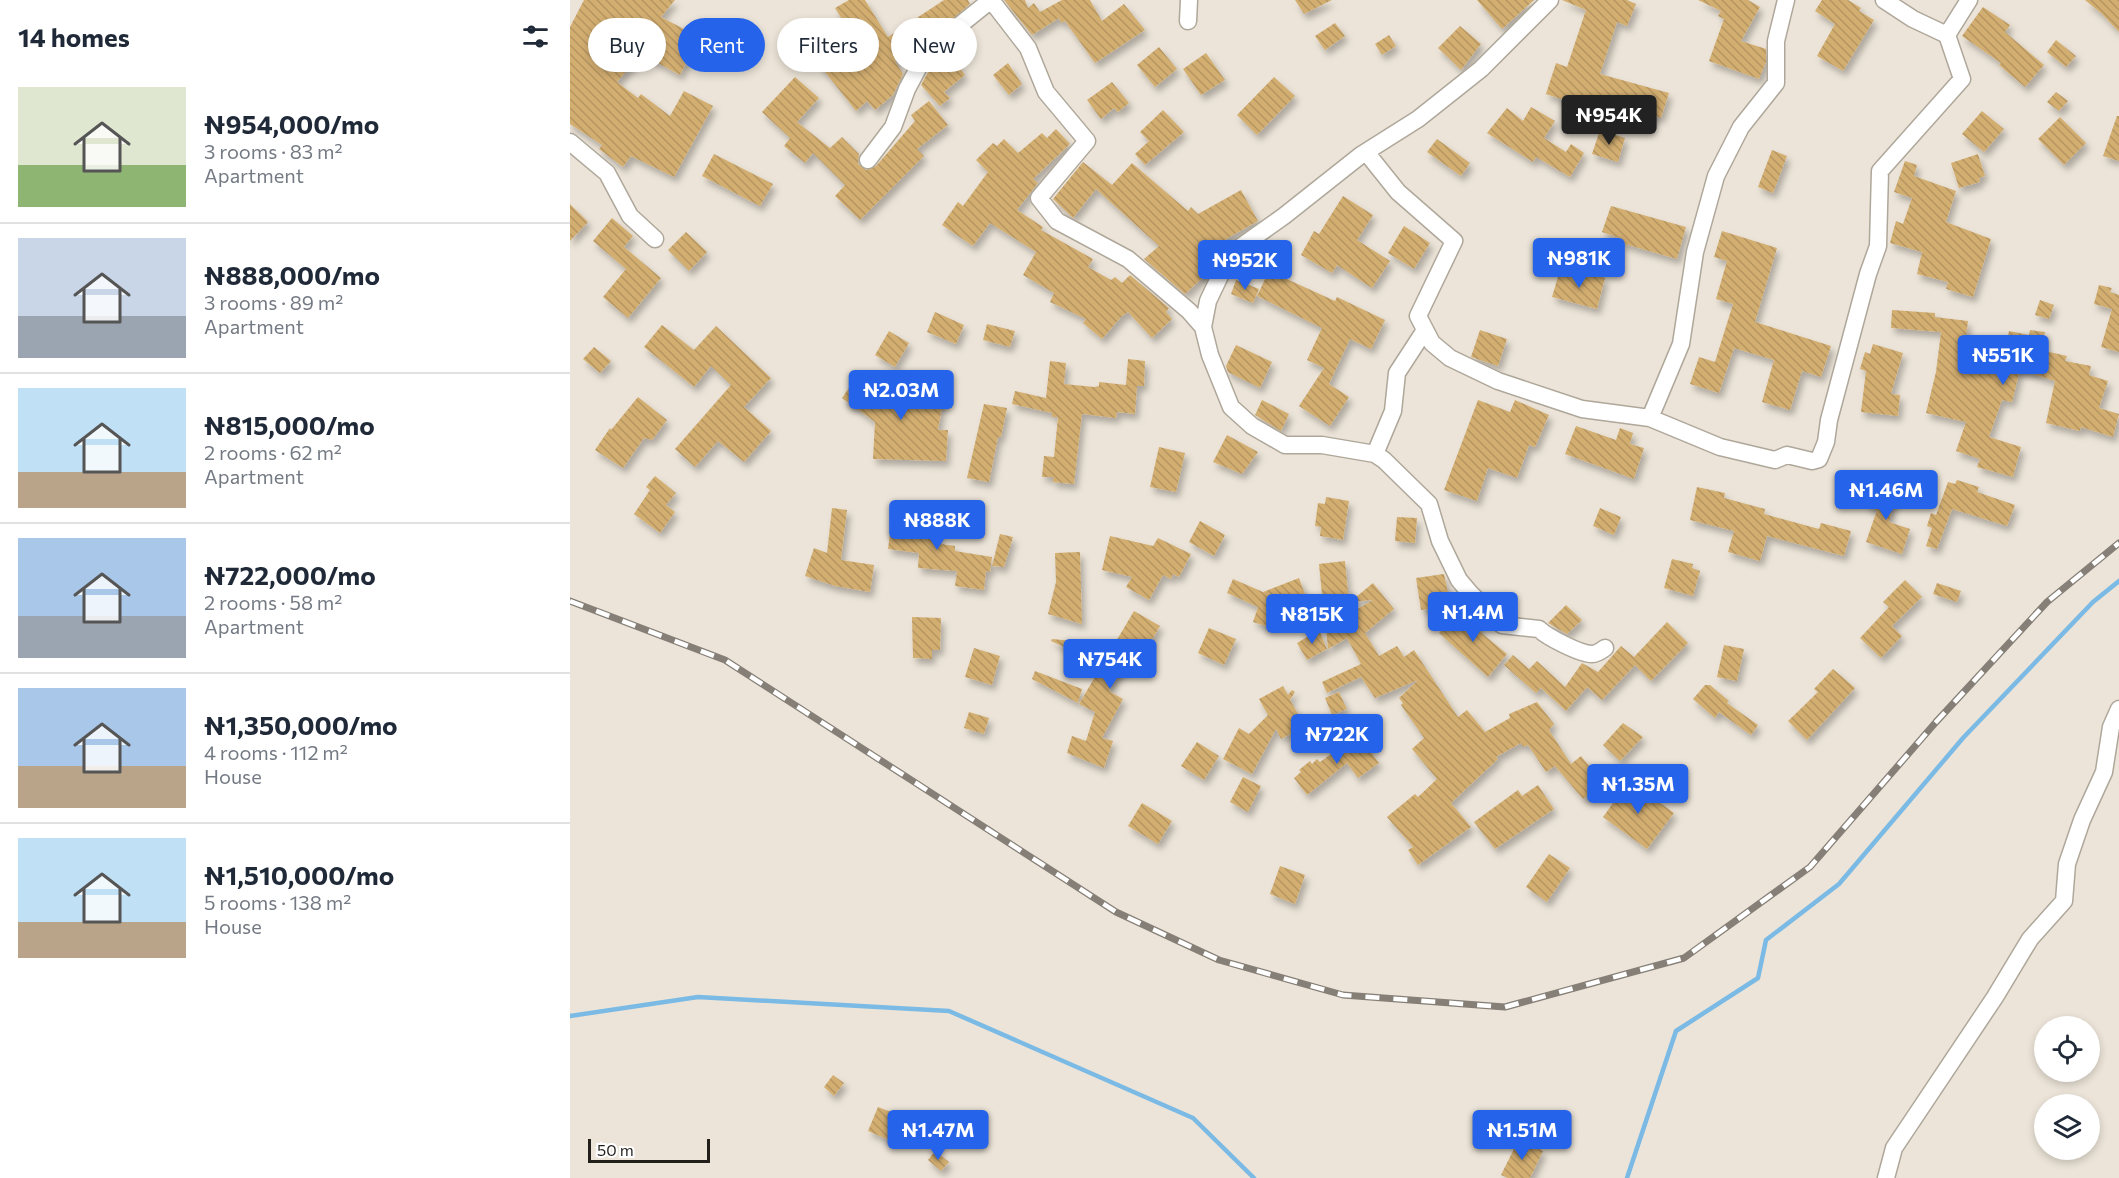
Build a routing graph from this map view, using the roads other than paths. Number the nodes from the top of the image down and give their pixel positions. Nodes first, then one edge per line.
1 (991, 0) edge
2 (1189, 0) edge
3 (1550, 0) edge
4 (1786, 0) edge
5 (1884, 0) edge
6 (1969, 0) edge
7 (1188, 21) dead end
8 (1947, 35) junction
9 (570, 142) edge
10 (1366, 152) junction
11 (868, 160) dead end
12 (655, 239) dead end
13 (1208, 301) junction
14 (1189, 311) junction
15 (1203, 327) junction
16 (1425, 330) junction
17 (1650, 418) junction
18 (1375, 454) junction
19 (1605, 648) dead end
20 (2119, 709) edge
21 (1886, 1178) edge

1 - 11 street
1 - 14 street
2 - 7 street
3 - 10 street
4 - 17 street
5 - 8 street
6 - 8 street
8 - 17 street
9 - 12 street
10 - 13 street
10 - 16 street
13 - 14 street
13 - 15 street
14 - 15 street
15 - 18 street
16 - 17 street
16 - 18 street
18 - 19 street
20 - 21 street

